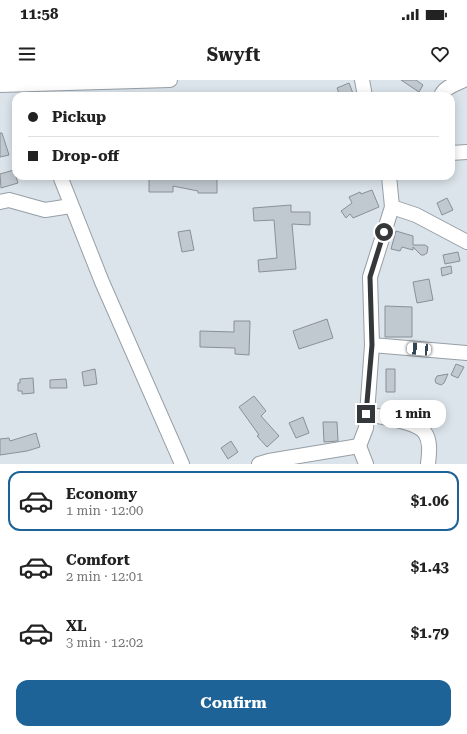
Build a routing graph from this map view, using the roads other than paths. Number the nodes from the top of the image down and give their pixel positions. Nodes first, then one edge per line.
1 (170, 80) edge
2 (362, 80) edge
3 (464, 80) edge
4 (139, 81) edge
5 (0, 85) edge
6 (26, 90) edge
7 (364, 92) edge
8 (443, 92) edge
9 (467, 152) edge
10 (455, 153) edge
11 (61, 180) edge
12 (389, 180) edge
13 (0, 202) edge
14 (71, 206) junction
15 (392, 207) junction
16 (467, 242) edge
17 (372, 345) junction
18 (467, 353) edge
19 (366, 414) junction
20 (359, 446) junction
21 (182, 464) edge
22 (259, 464) edge
23 (366, 464) edge
24 (428, 464) edge

1 - 4 street
2 - 7 street
3 - 8 street
4 - 6 street
5 - 6 street
9 - 10 street
11 - 14 street
12 - 15 street
13 - 14 street
14 - 21 street
15 - 16 street
15 - 17 street
17 - 18 street
17 - 19 street
19 - 20 street
19 - 24 street
20 - 22 street
20 - 23 street

